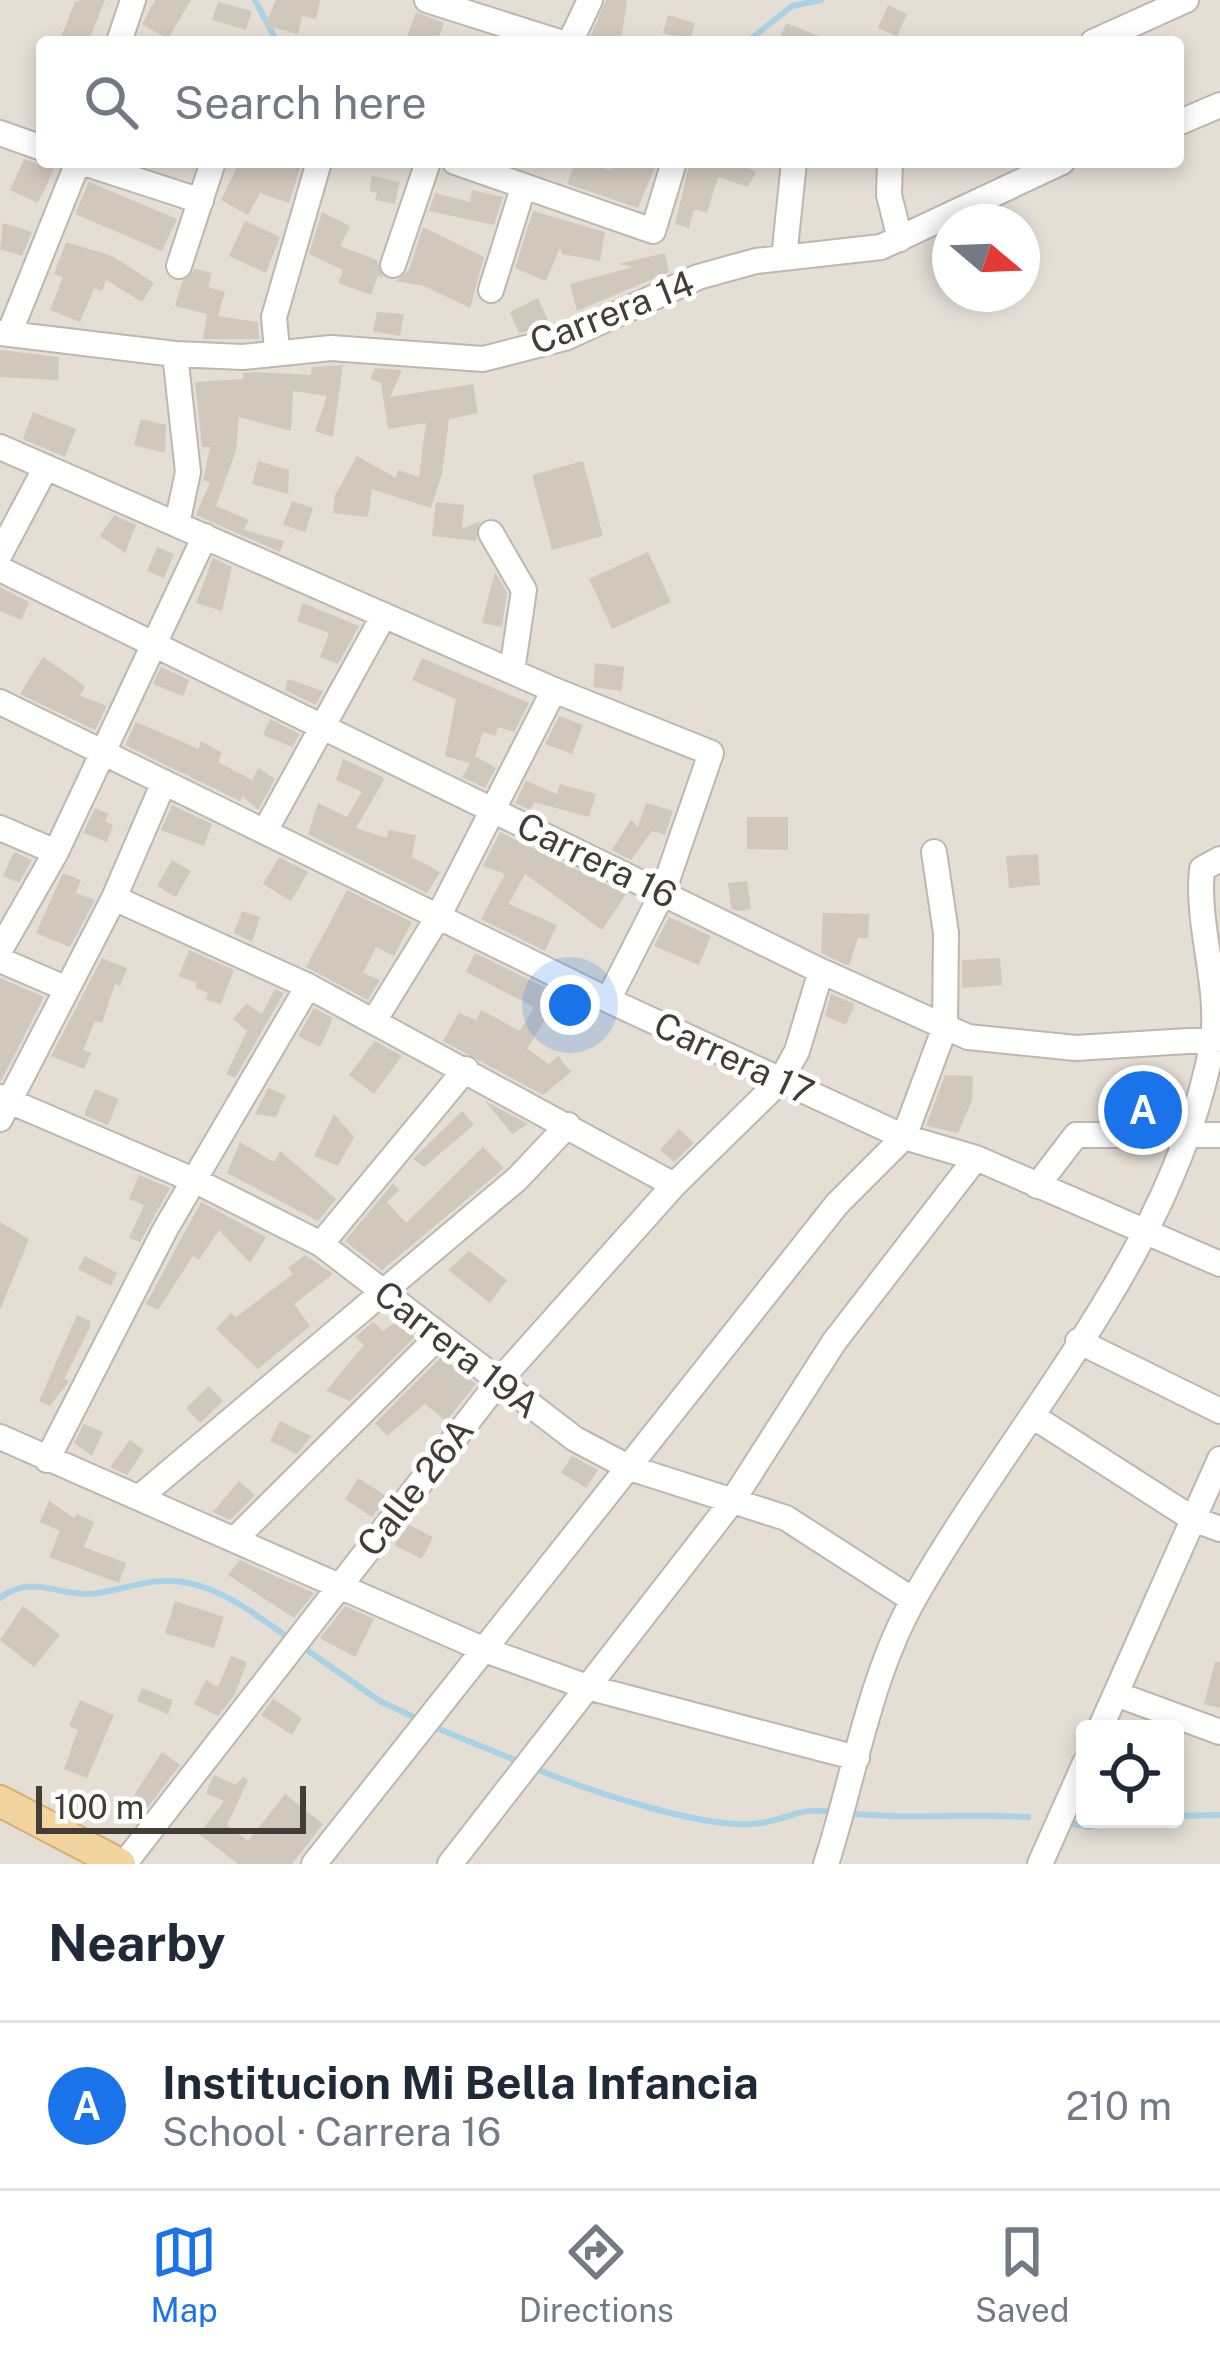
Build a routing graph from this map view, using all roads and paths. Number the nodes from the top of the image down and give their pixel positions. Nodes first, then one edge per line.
1 (133, 0) edge
2 (427, 0) edge
3 (590, 0) edge
4 (1186, 0) edge
5 (478, 7) edge
6 (121, 36) edge
7 (546, 36) edge
8 (573, 36) edge
9 (1106, 36) edge
10 (1220, 105) edge
11 (1184, 120) edge
12 (0, 133) edge
13 (36, 146) edge
14 (76, 168) edge
15 (98, 168) edge
16 (211, 168) edge
17 (317, 168) edge
18 (426, 168) edge
19 (471, 168) edge
20 (672, 168) edge
21 (793, 168) edge
22 (890, 168) edge
23 (1049, 168) edge
24 (524, 188) junction
25 (201, 201) junction
26 (900, 239) junction
27 (784, 258) junction
28 (179, 266) dead end
29 (393, 266) dead end
30 (491, 290) dead end
31 (5, 333) edge
32 (277, 350) junction
33 (176, 354) junction
34 (0, 447) edge
35 (46, 467) junction
36 (177, 524) junction
37 (491, 533) dead end
38 (206, 536) junction
39 (0, 554) edge
40 (0, 568) edge
41 (384, 615) junction
42 (155, 642) junction
43 (512, 670) junction
44 (554, 690) junction
45 (0, 702) edge
46 (324, 726) junction
47 (100, 751) junction
48 (164, 782) junction
49 (493, 808) junction
50 (0, 829) edge
51 (265, 831) junction
52 (56, 852) junction
53 (934, 852) dead end
54 (1220, 859) edge
55 (663, 892) junction
56 (114, 898) junction
57 (438, 917) junction
58 (0, 950) edge
59 (0, 961) edge
60 (1215, 966) edge
61 (821, 971) junction
62 (308, 986) junction
63 (65, 988) junction
64 (608, 1000) junction
65 (374, 1021) junction
66 (945, 1027) junction
67 (1217, 1040) edge
68 (466, 1069) junction
69 (781, 1079) junction
70 (3, 1106) edge
71 (568, 1124) junction
72 (1186, 1134) junction
73 (1220, 1135) edge
74 (904, 1137) junction
75 (976, 1158) junction
76 (198, 1182) junction
77 (674, 1185) junction
78 (1037, 1186) junction
79 (1142, 1232) junction
80 (321, 1244) junction
81 (1220, 1264) edge
82 (382, 1289) junction
83 (439, 1336) junction
84 (1078, 1341) junction
85 (500, 1380) junction
86 (1220, 1411) edge
87 (1034, 1417) junction
88 (0, 1437) edge
89 (1220, 1459) edge
90 (47, 1460) junction
91 (630, 1468) junction
92 (141, 1496) junction
93 (731, 1503) junction
94 (1193, 1519) junction
95 (1220, 1529) edge
96 (236, 1538) junction
97 (338, 1584) junction
98 (913, 1600) junction
99 (485, 1650) junction
100 (587, 1687) junction
101 (1116, 1694) junction
102 (1104, 1720) edge
103 (1220, 1732) edge
104 (857, 1758) junction
105 (1076, 1783) edge
106 (0, 1801) edge
107 (830, 1852) edge
108 (108, 1861) edge
109 (314, 1864) edge
110 (450, 1864) edge
111 (1040, 1864) edge

1 - 6 street
2 - 5 street
3 - 8 street
4 - 9 street
5 - 7 street
10 - 11 street
12 - 13 street
14 - 31 street
15 - 25 street
16 - 25 street
17 - 32 street
18 - 29 street
19 - 24 street
20 - 24 street
21 - 27 street
22 - 26 street
23 - 26 street, Carrera 14
24 - 30 street
25 - 28 street
26 - 27 street, Carrera 14
27 - 32 street, Carrera 14
31 - 33 street, Carrera 14
32 - 33 street, Carrera 14
33 - 36 street
34 - 35 street
35 - 36 street
35 - 39 street
36 - 38 street
37 - 43 street
38 - 41 street
38 - 42 street
40 - 42 street, Carrera 16
41 - 43 street
41 - 46 street
42 - 46 street, Carrera 16
42 - 47 street
43 - 44 street
44 - 49 street
44 - 55 street
45 - 47 street, Carrera 17
46 - 49 street, Carrera 16
46 - 51 street
47 - 48 street, Carrera 17
47 - 52 street
48 - 51 street, Carrera 17
48 - 56 street
49 - 55 street, Carrera 16
49 - 57 street
50 - 52 street
51 - 57 street, Carrera 17
52 - 58 street
53 - 66 street
54 - 60 street
55 - 61 street, Carrera 16
55 - 64 street
56 - 62 street
56 - 63 street
57 - 64 street, Carrera 17
57 - 65 street
59 - 63 street
60 - 67 street
61 - 66 street, Carrera 16
61 - 69 street
62 - 65 street
62 - 76 street
63 - 70 street
64 - 69 street, Carrera 17
65 - 68 street
66 - 67 street, Carrera 16
66 - 74 street
67 - 72 street
68 - 71 street
68 - 80 street
69 - 74 street, Carrera 17
69 - 77 street, Calle 26A
70 - 76 street, Carrera 19A
71 - 77 street
71 - 82 street
72 - 73 street
72 - 78 street
72 - 79 street
74 - 75 street, Carrera 17
74 - 91 street
75 - 78 street, Carrera 17
75 - 93 street
76 - 80 street, Carrera 19A
76 - 90 street
77 - 85 street, Calle 26A
78 - 79 street, Carrera 17
79 - 81 street, Carrera 17
79 - 84 street
80 - 82 street, Carrera 19A
82 - 83 street, Carrera 19A
82 - 92 street
83 - 85 street, Carrera 19A
83 - 96 street
84 - 86 street
84 - 87 street
85 - 91 street, Carrera 19A
85 - 97 street, Calle 26A
87 - 94 street
87 - 98 street
88 - 90 street
89 - 94 street
90 - 92 street
91 - 93 street, Carrera 19A
91 - 99 street
92 - 96 street
93 - 98 street, Carrera 19A
93 - 100 street
94 - 95 street
94 - 101 street
96 - 97 street
97 - 99 street
97 - 108 street, Calle 26A
98 - 104 street
99 - 100 street
99 - 109 street
100 - 104 street
100 - 110 street
101 - 102 street
101 - 103 street
104 - 107 street
105 - 111 street
106 - 108 main road

